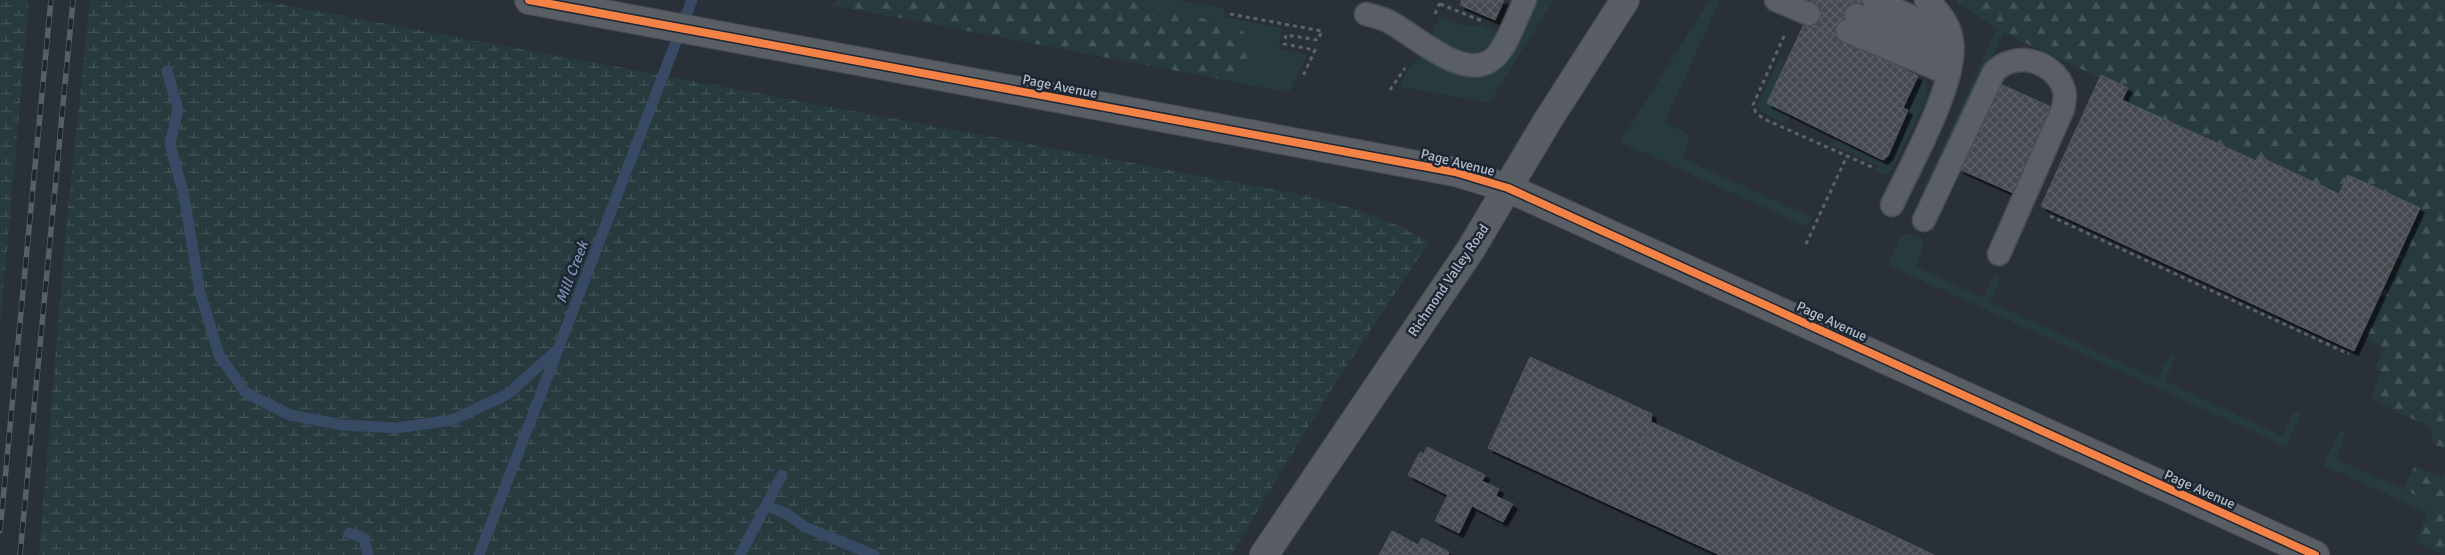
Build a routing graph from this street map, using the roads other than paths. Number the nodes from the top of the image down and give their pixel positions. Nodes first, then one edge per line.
1 (529, 0) edge
2 (1525, 0) edge
3 (1625, 0) edge
4 (1776, 0) edge
5 (1874, 0) edge
6 (1926, 0) edge
7 (1366, 14) dead end
8 (1809, 14) dead end
9 (1851, 23) dead end
10 (1950, 75) junction
11 (1508, 188) junction
12 (1892, 205) dead end
13 (1924, 220) dead end
14 (1999, 254) dead end
15 (1264, 555) edge
16 (2315, 555) edge

1 - 11 street, Page Avenue
2 - 7 lane
3 - 11 street, Richmond Valley Road
4 - 8 lane
5 - 10 lane
6 - 10 lane
9 - 10 lane
10 - 12 lane
11 - 15 street, Richmond Valley Road
11 - 16 street, Page Avenue
13 - 14 lane

